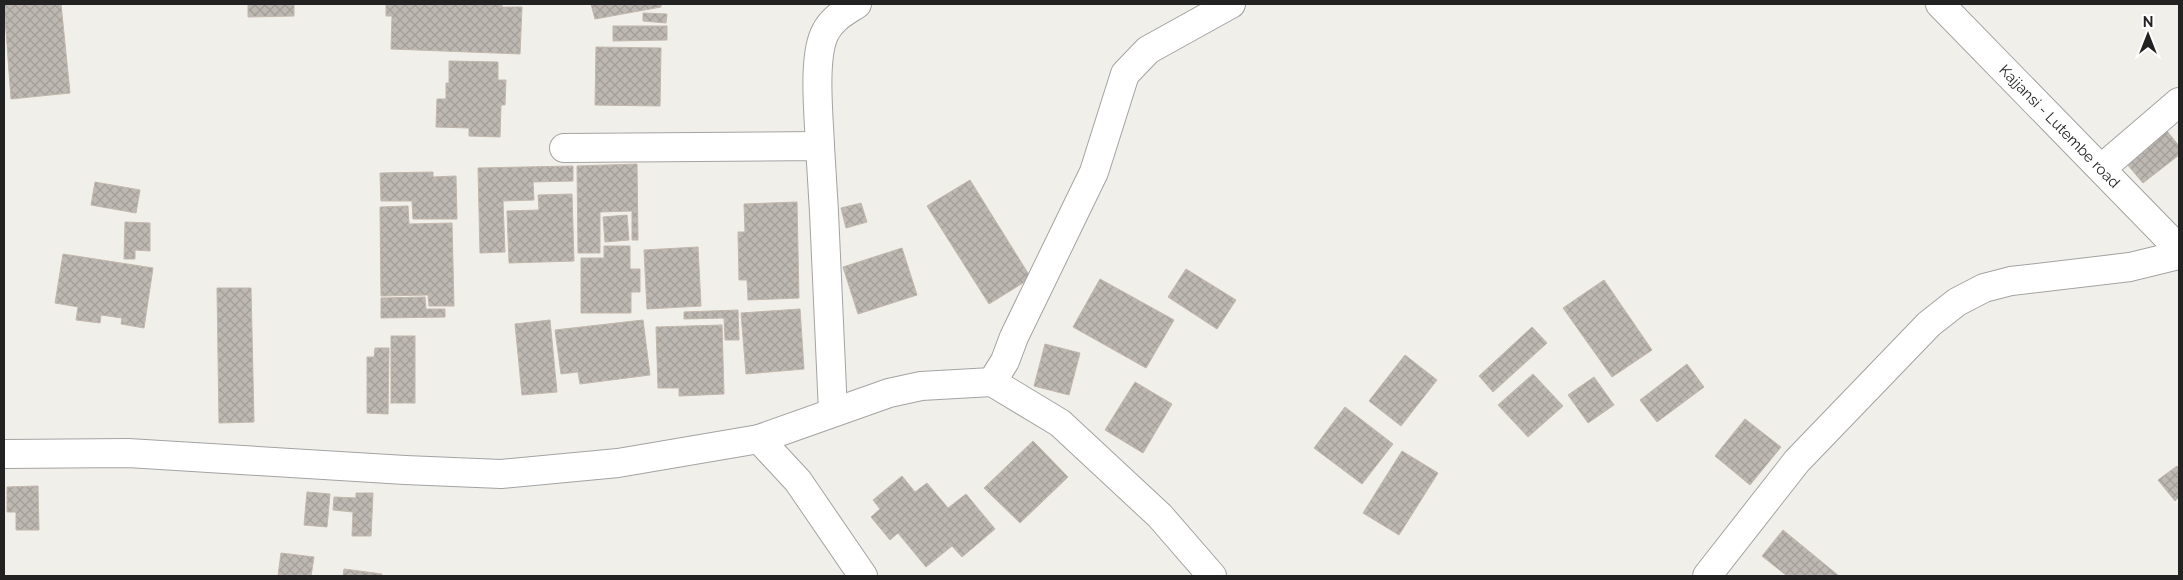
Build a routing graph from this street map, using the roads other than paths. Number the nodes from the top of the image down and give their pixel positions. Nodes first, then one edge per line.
1 (857, 4) edge
2 (1231, 4) edge
3 (1940, 4) edge
4 (2179, 102) edge
5 (820, 146) junction
6 (564, 148) dead end
7 (2102, 168) junction
8 (2179, 249) edge
9 (2179, 255) edge
10 (992, 382) junction
11 (833, 412) junction
12 (759, 438) junction
13 (4, 454) edge
14 (863, 576) edge
15 (1212, 576) edge
16 (1707, 576) edge

1 - 5 street
2 - 10 street
3 - 7 street, Kajjansi - Lutembe road
4 - 7 street
5 - 6 street
5 - 11 street
7 - 8 street, Kajjansi - Lutembe road
9 - 16 street
10 - 11 street
10 - 15 street
11 - 12 street
12 - 13 street
12 - 14 street

